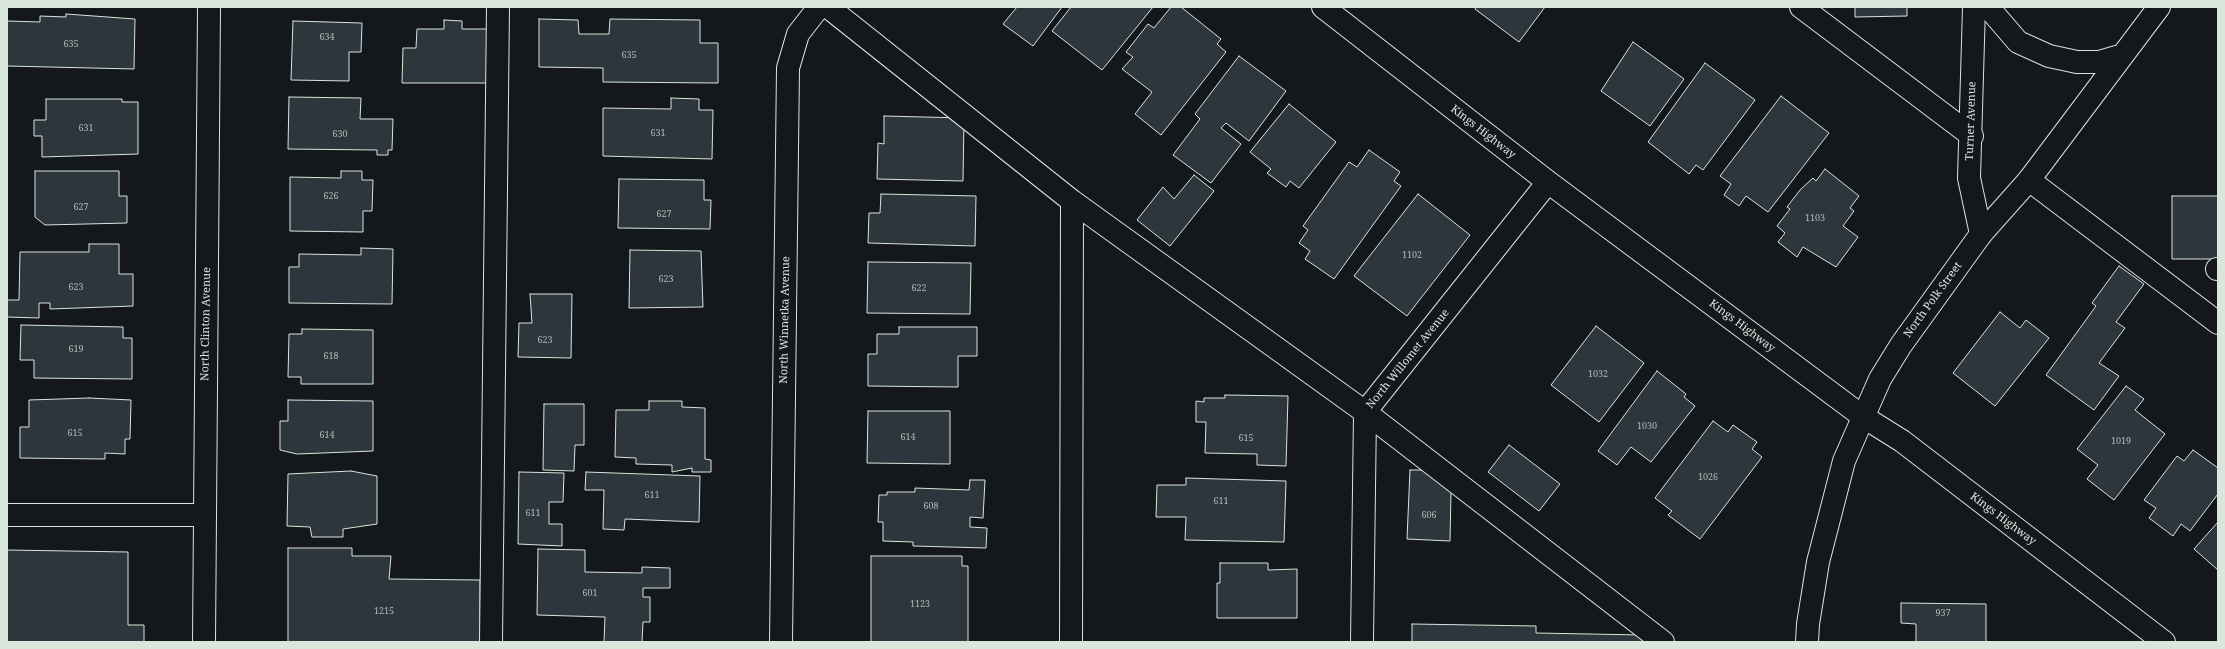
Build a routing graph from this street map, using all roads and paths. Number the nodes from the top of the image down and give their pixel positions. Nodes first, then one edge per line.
1 (210, 7) edge
2 (498, 7) edge
3 (819, 7) edge
4 (828, 7) edge
5 (1323, 7) edge
6 (1801, 7) edge
7 (1974, 7) edge
8 (1988, 7) edge
9 (2159, 7) edge
10 (2123, 55) junction
11 (1972, 136) junction
12 (2029, 180) junction
13 (1548, 182) junction
14 (1072, 201) junction
15 (1981, 234) junction
16 (2218, 323) edge
17 (1365, 412) junction
18 (1862, 416) junction
19 (204, 515) junction
20 (7, 516) edge
21 (204, 642) edge
22 (491, 642) edge
23 (781, 642) edge
24 (1072, 642) edge
25 (1362, 642) edge
26 (1663, 642) edge
27 (1807, 642) edge
28 (2164, 642) edge

1 - 19 street, North Clinton Avenue
2 - 22 street
3 - 23 street, North Winnetka Avenue
4 - 14 street
5 - 13 street, Kings Highway
6 - 11 street
7 - 11 street, Turner Avenue
8 - 10 street
9 - 10 street, North Polk Street
10 - 12 street, North Polk Street
11 - 15 street, Turner Avenue
12 - 15 street, North Polk Street
12 - 16 street
13 - 17 street, North Willomet Avenue
13 - 18 street, Kings Highway
14 - 17 street
14 - 24 street
15 - 18 street, North Polk Street
17 - 25 street, North Willomet Avenue
17 - 26 street
18 - 27 street, North Polk Street
18 - 28 street, Kings Highway
19 - 20 street
19 - 21 street, North Clinton Avenue

